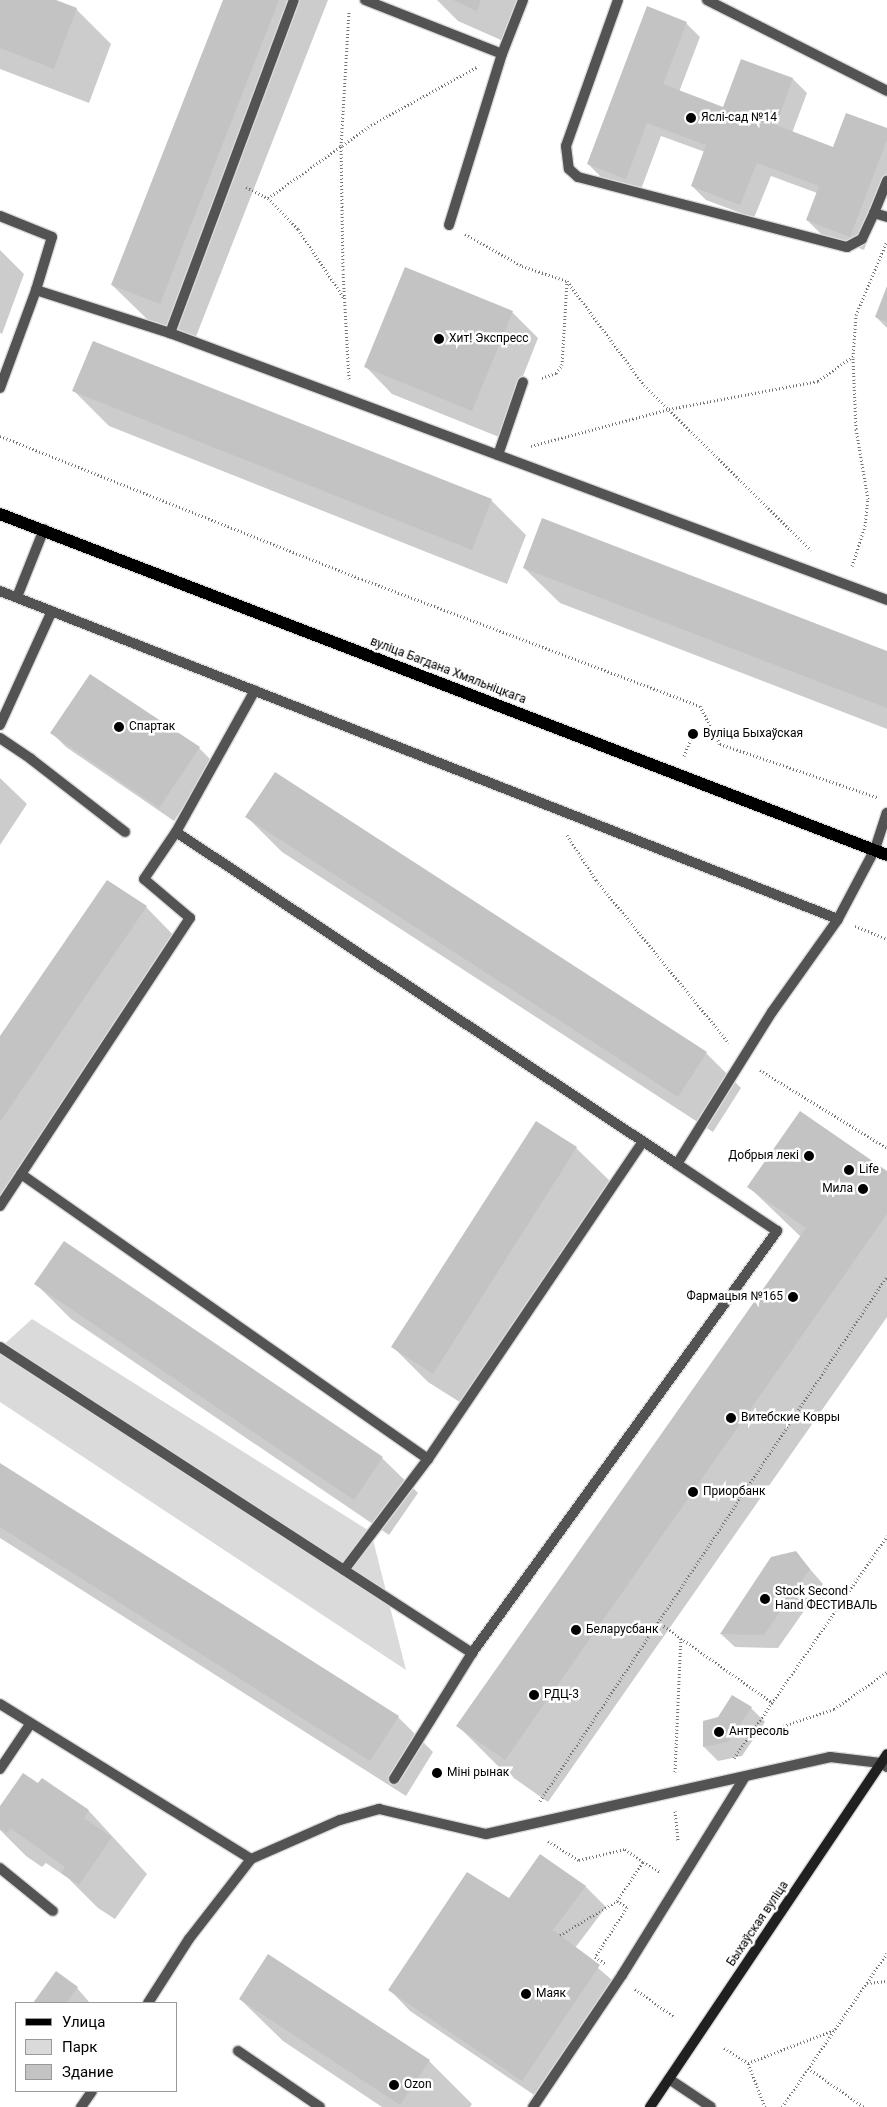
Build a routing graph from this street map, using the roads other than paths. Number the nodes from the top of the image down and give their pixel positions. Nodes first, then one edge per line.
1 (294, 0) edge
2 (365, 0) edge
3 (524, 0) edge
4 (618, 0) edge
5 (707, 0) edge
6 (502, 54) junction
7 (887, 91) edge
8 (887, 181) edge
9 (874, 213) junction
10 (0, 216) edge
11 (887, 217) edge
12 (449, 226) road end
13 (36, 290) junction
14 (170, 333) junction
15 (523, 382) road end
16 (0, 388) edge
17 (498, 455) junction
18 (0, 514) edge
19 (44, 529) junction
20 (0, 591) edge
21 (17, 597) junction
22 (887, 600) edge
23 (52, 611) junction
24 (255, 690) junction
25 (0, 725) edge
26 (0, 738) edge
27 (887, 813) edge
28 (125, 832) dead end
29 (176, 832) junction
30 (881, 852) edge
31 (838, 919) junction
32 (642, 1143) junction
33 (677, 1164) junction
34 (21, 1174) junction
35 (0, 1206) edge
36 (0, 1347) edge
37 (428, 1459) junction
38 (344, 1570) junction
39 (472, 1653) junction
40 (0, 1704) edge
41 (32, 1723) junction
42 (885, 1762) edge
43 (0, 1769) edge
44 (744, 1778) junction
45 (394, 1779) dead end
46 (251, 1858) junction
47 (0, 1868) edge
48 (53, 1911) dead end
49 (149, 2002) edge
50 (238, 2051) dead end
51 (669, 2079) junction
52 (91, 2092) edge
53 (81, 2107) edge
54 (320, 2107) edge
55 (533, 2107) edge
56 (650, 2107) edge
57 (711, 2107) edge

1 - 14 lane
2 - 6 lane
3 - 6 lane
4 - 9 lane
5 - 7 lane
6 - 12 lane
8 - 9 lane
9 - 11 lane
10 - 13 lane
13 - 14 lane
13 - 16 lane
14 - 17 lane
15 - 17 lane
17 - 22 lane
18 - 19 main road, вуліца Багдана Хмяльніцкага
19 - 21 lane
19 - 30 main road, вуліца Багдана Хмяльніцкага
20 - 21 lane
21 - 23 lane
23 - 24 lane
23 - 25 lane
24 - 29 lane
24 - 31 lane
26 - 28 lane
27 - 30 lane
29 - 32 lane
29 - 34 lane
30 - 31 lane
31 - 33 lane
32 - 33 lane
32 - 37 lane
33 - 39 lane
34 - 35 lane
34 - 37 lane
36 - 38 lane
37 - 38 lane
38 - 39 lane
39 - 45 lane
40 - 41 lane
41 - 43 lane
41 - 46 lane
42 - 44 lane
42 - 51 main road, Быхаўская вуліца
44 - 46 lane
44 - 55 lane
46 - 49 lane
47 - 48 lane
50 - 54 lane
51 - 56 main road, Быхаўская вуліца
51 - 57 lane
52 - 53 lane

